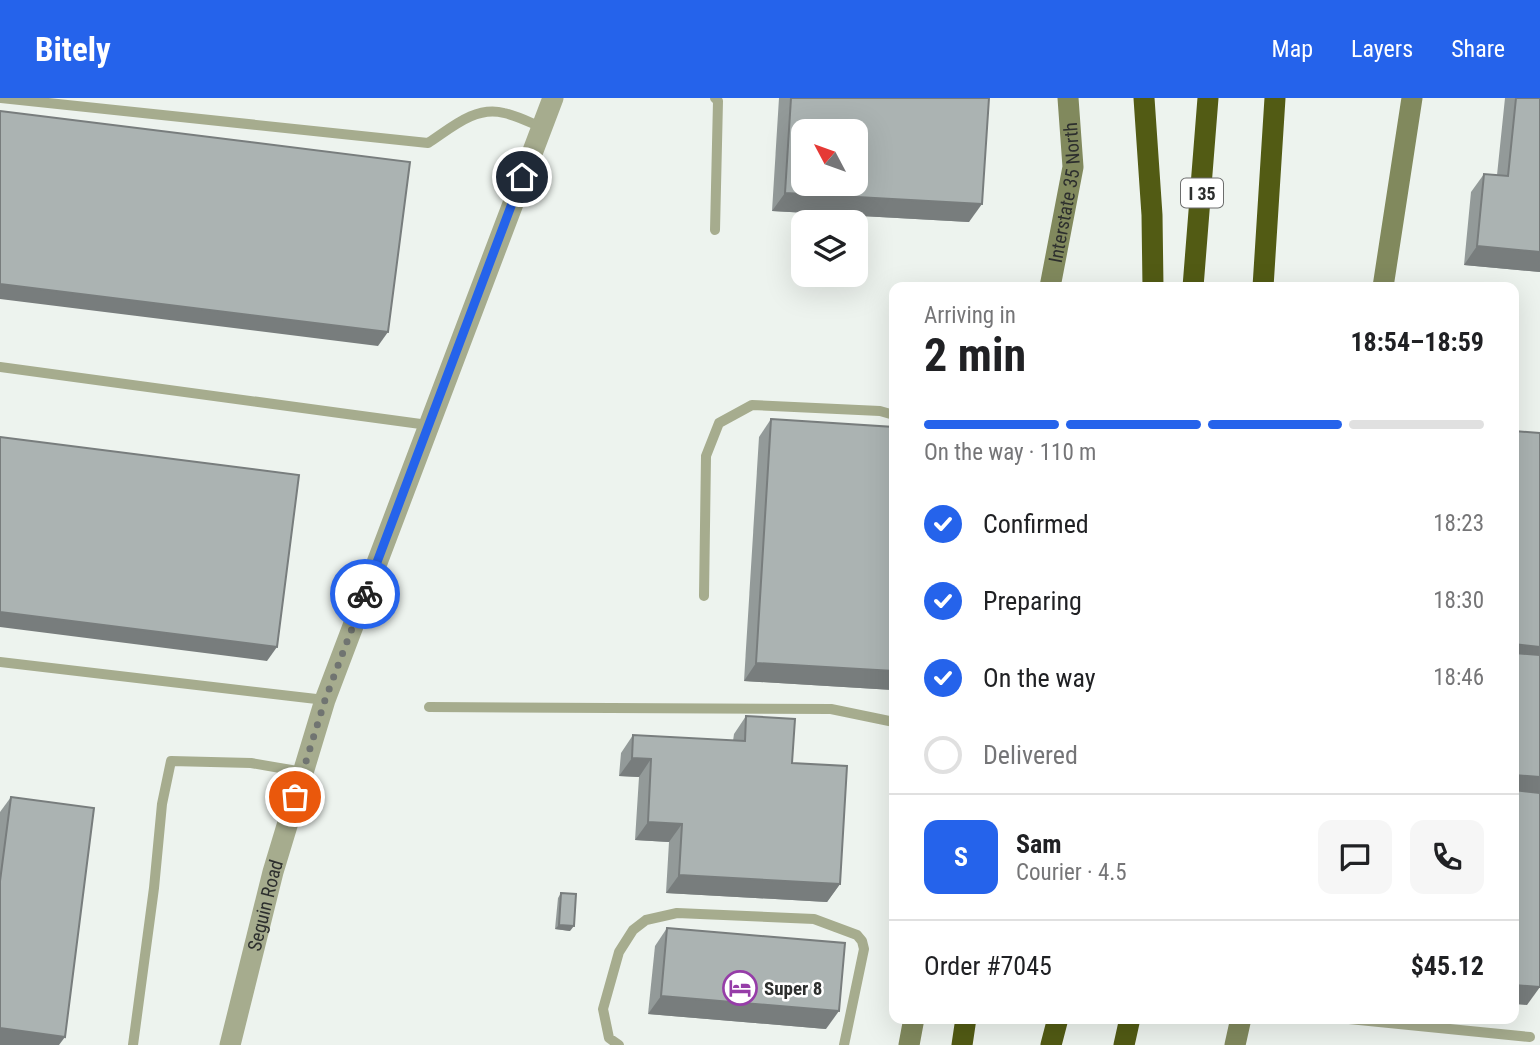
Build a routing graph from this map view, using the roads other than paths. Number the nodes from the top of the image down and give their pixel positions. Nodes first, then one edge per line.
1 (1, 98) edge
2 (553, 98) edge
3 (715, 98) edge
4 (1068, 98) edge
5 (1144, 98) edge
6 (1208, 98) edge
7 (1275, 98) edge
8 (1412, 98) edge
9 (541, 127) junction
10 (715, 230) dead end
11 (1051, 282) edge
12 (1153, 282) edge
13 (1193, 282) edge
14 (1263, 282) edge
15 (1384, 282) edge
16 (0, 367) edge
17 (889, 414) edge
18 (428, 425) junction
19 (704, 596) dead end
20 (0, 662) edge
21 (325, 700) junction
22 (429, 707) dead end
23 (889, 721) edge
24 (303, 772) junction
25 (913, 1024) edge
26 (965, 1024) edge
27 (1056, 1024) edge
28 (1129, 1024) edge
29 (1240, 1024) edge
30 (1399, 1024) edge
31 (1530, 1037) dead end
32 (133, 1045) edge
33 (230, 1045) edge
34 (619, 1045) edge
35 (844, 1045) edge
36 (909, 1045) edge
37 (962, 1045) edge
38 (1051, 1045) edge
39 (1124, 1045) edge
40 (1236, 1045) edge

1 - 9 lane
2 - 9 street, Seguin Road
3 - 10 lane
4 - 11 main road, Interstate 35 North
5 - 12 highway
6 - 13 highway, I 35
7 - 14 highway
8 - 15 main road
9 - 18 street, Seguin Road
16 - 18 lane
17 - 19 lane
18 - 21 street, Seguin Road
20 - 21 lane
21 - 24 street, Seguin Road
22 - 23 lane
24 - 32 lane
24 - 33 street, Seguin Road
25 - 36 main road
26 - 37 highway
27 - 38 highway
28 - 39 highway
29 - 40 main road
30 - 31 lane
34 - 35 lane

